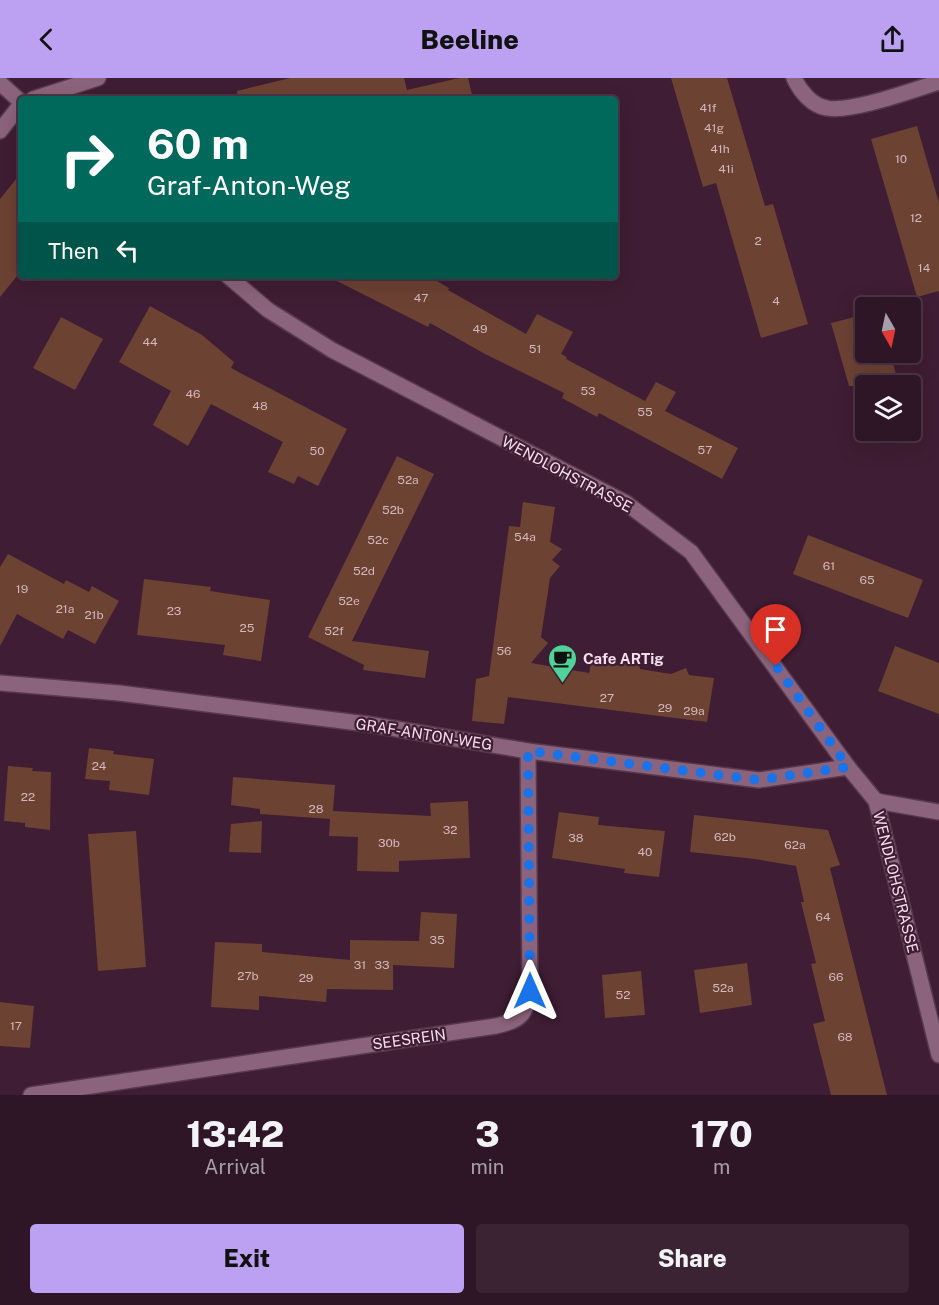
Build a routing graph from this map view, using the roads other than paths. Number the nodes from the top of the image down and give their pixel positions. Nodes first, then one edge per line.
1 (98, 78) edge
2 (794, 78) edge
3 (939, 82) edge
4 (0, 83) edge
5 (42, 96) edge
6 (18, 100) edge
7 (18, 107) edge
8 (0, 131) edge
9 (232, 279) edge
10 (0, 683) edge
11 (528, 751) junction
12 (848, 767) junction
13 (876, 801) junction
14 (939, 812) edge
15 (939, 1055) edge
16 (31, 1095) edge

1 - 5 street
2 - 3 street
4 - 6 street
7 - 8 street
9 - 12 street, WENDLOHSTRASSE
10 - 11 street, GRAF-ANTON-WEG
11 - 12 street, GRAF-ANTON-WEG
11 - 16 street, SEESREIN
12 - 13 street, WENDLOHSTRASSE
13 - 14 street
13 - 15 street, WENDLOHSTRASSE

